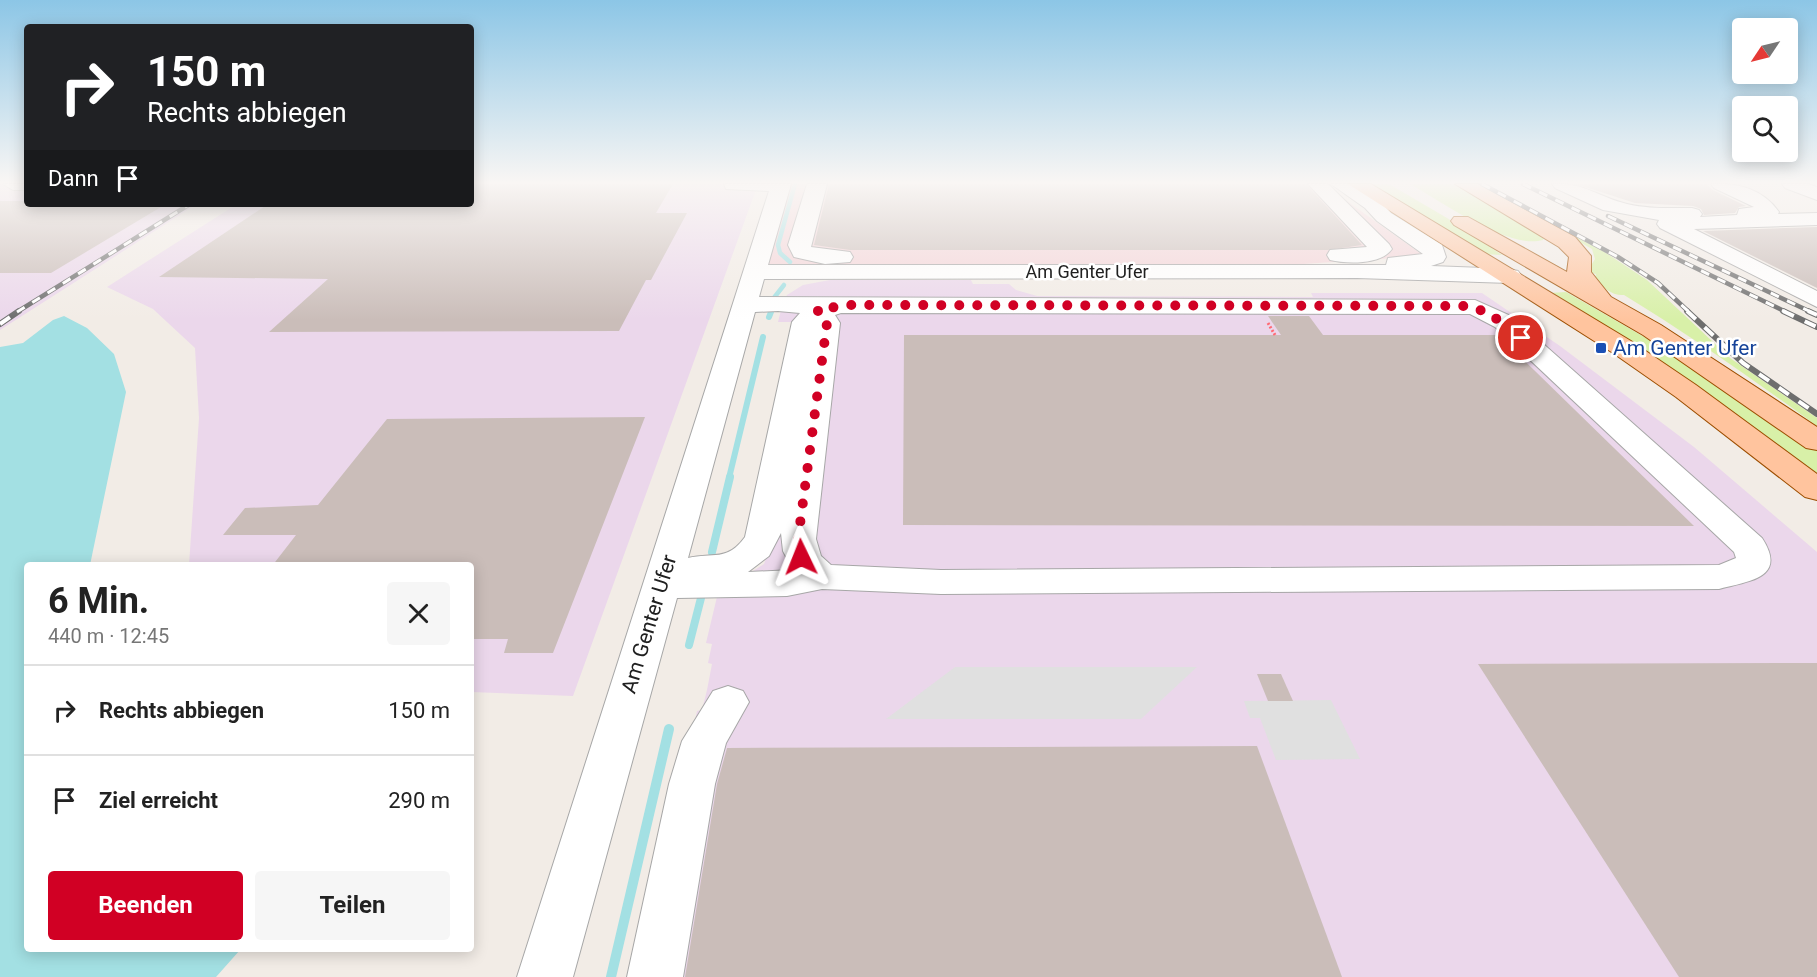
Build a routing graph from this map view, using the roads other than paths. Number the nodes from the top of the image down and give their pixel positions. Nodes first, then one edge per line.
1 (768, 230) edge
2 (805, 230) edge
3 (1362, 230) edge
4 (1403, 230) edge
5 (1442, 230) edge
6 (1476, 230) edge
7 (1545, 230) edge
8 (1678, 230) edge
9 (1491, 238) junction
10 (1567, 242) junction
11 (1509, 266) junction
12 (1578, 266) junction
13 (1357, 271) junction
14 (1553, 273) junction
15 (1817, 300) edge
16 (746, 301) junction
17 (1603, 301) junction
18 (809, 308) junction
19 (801, 344) junction
20 (1817, 441) edge
21 (1817, 490) edge
22 (822, 577) junction
23 (663, 578) junction
24 (728, 702) dead end
25 (545, 977) edge
26 (655, 977) edge

1 - 16 street, Am Genter Ufer
2 - 3 street
4 - 13 street
5 - 11 main road
6 - 9 main road
7 - 10 main road
8 - 15 street
9 - 10 main road
9 - 11 main road
10 - 11 main road
10 - 12 main road
11 - 13 street, Am Genter Ufer
11 - 14 main road
11 - 21 main road
12 - 14 main road
12 - 17 main road
13 - 16 street, Am Genter Ufer
14 - 17 main road
16 - 18 street
16 - 19 street
16 - 23 street, Am Genter Ufer
17 - 20 main road
18 - 19 street
18 - 22 street
18 - 22 street
19 - 23 street
22 - 23 street
23 - 25 street, Am Genter Ufer
24 - 26 street

